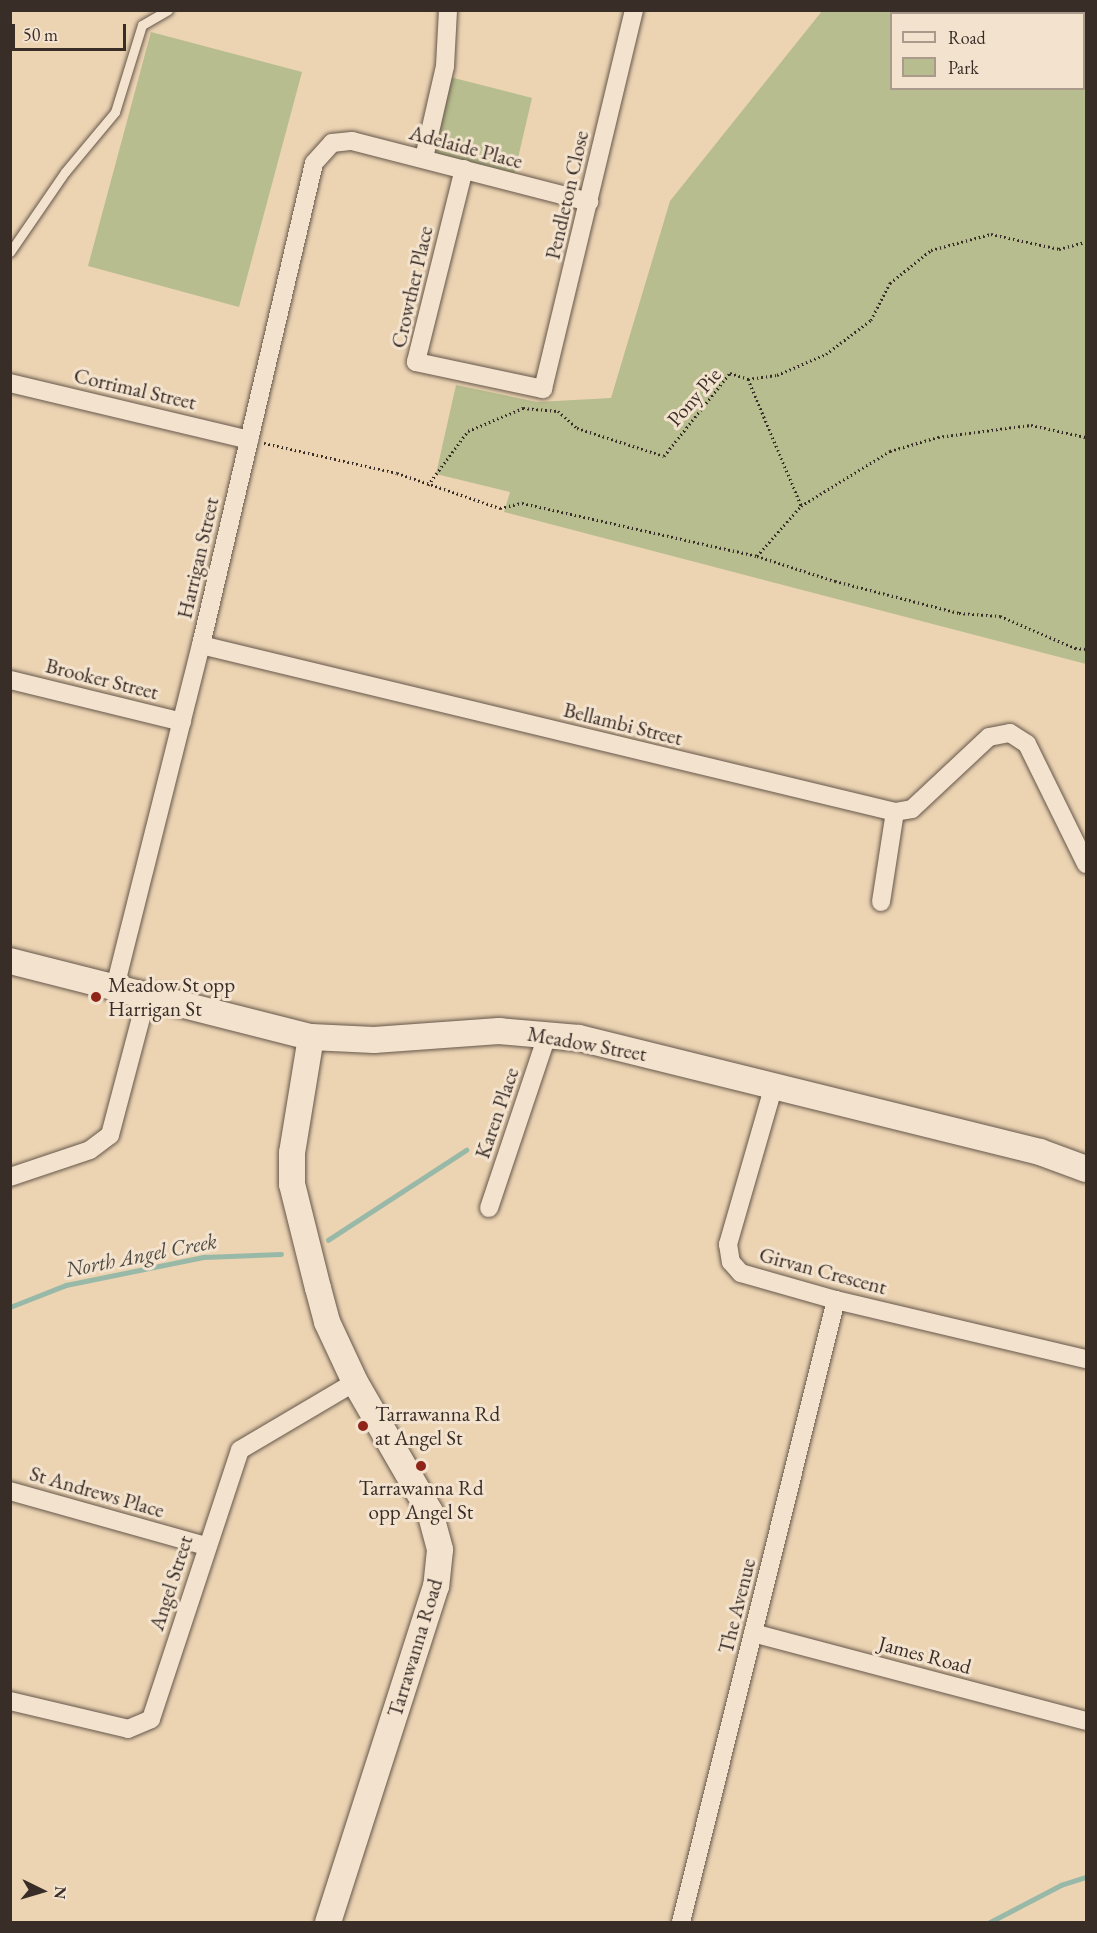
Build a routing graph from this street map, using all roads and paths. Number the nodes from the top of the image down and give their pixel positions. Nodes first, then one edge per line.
1 (168, 10) edge
2 (448, 10) edge
3 (634, 10) edge
4 (332, 143) joint
5 (424, 158) junction
6 (464, 169) junction
7 (589, 202) junction
8 (1086, 242) edge
9 (10, 252) edge
10 (748, 379) junction
11 (10, 383) edge
12 (543, 389) joint
13 (1086, 436) edge
14 (249, 440) junction
15 (428, 486) junction
16 (801, 506) junction
17 (758, 556) junction
18 (201, 645) junction
19 (1086, 649) edge
20 (10, 680) edge
21 (182, 722) junction
22 (895, 812) junction
23 (1086, 864) edge
24 (881, 902) dead end
25 (10, 962) edge
26 (115, 987) junction
27 (147, 995) junction
28 (548, 1033) junction
29 (311, 1037) junction
30 (774, 1085) junction
31 (1086, 1169) edge
32 (10, 1177) edge
33 (489, 1208) dead end
34 (836, 1300) junction
35 (1086, 1359) edge
36 (355, 1382) junction
37 (10, 1491) edge
38 (206, 1546) junction
39 (753, 1633) junction
40 (10, 1701) edge
41 (1086, 1721) edge
42 (328, 1923) edge
43 (681, 1923) edge

1 - 9 lane
2 - 5 street
3 - 7 street, Pendleton Close
4 - 5 street, Adelaide Place
4 - 14 street, Harrigan Street
5 - 6 street, Adelaide Place
6 - 7 street, Adelaide Place
6 - 12 street, Crowther Place
7 - 12 street, Pendleton Close
8 - 10 path, Pony Pie
10 - 15 path, Pony Pie
10 - 16 path
11 - 14 street, Corrimal Street
13 - 16 path
14 - 15 path
14 - 18 street, Harrigan Street
15 - 17 path
16 - 17 path
17 - 19 path
18 - 21 street, Harrigan Street
18 - 22 street, Bellambi Street
20 - 21 street, Brooker Street
21 - 26 street, Harrigan Street
22 - 23 street
22 - 24 street
25 - 26 main road, Meadow Street
26 - 27 main road, Meadow Street
27 - 29 main road, Meadow Street
27 - 32 street
28 - 29 main road, Meadow Street
28 - 30 main road, Meadow Street
28 - 33 street, Karen Place
29 - 36 main road, Tarrawanna Road
30 - 31 main road, Meadow Street
30 - 34 street, Girvan Crescent
34 - 35 street, Girvan Crescent
34 - 39 street, The Avenue
36 - 38 street, Angel Street
36 - 42 main road, Tarrawanna Road
37 - 38 street, St Andrews Place
38 - 40 street, Angel Street
39 - 41 street, James Road
39 - 43 street, The Avenue

